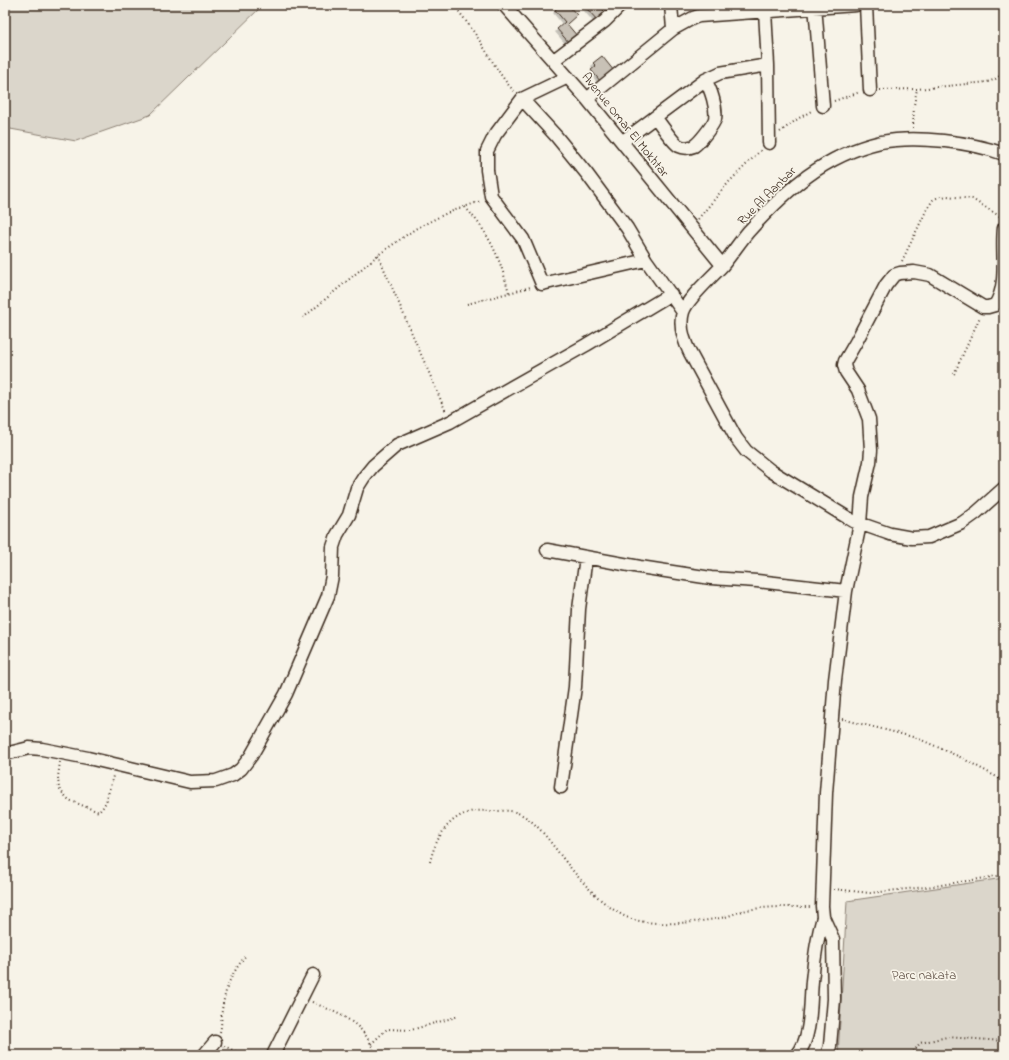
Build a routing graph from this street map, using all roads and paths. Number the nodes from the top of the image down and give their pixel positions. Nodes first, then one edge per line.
1 (454, 5) edge
2 (504, 5) edge
3 (620, 5) edge
4 (671, 5) edge
5 (856, 5) edge
6 (866, 5) edge
7 (815, 6) edge
8 (765, 11) junction
9 (673, 28) junction
10 (554, 60) junction
11 (768, 65) junction
12 (1004, 70) edge
13 (568, 77) junction
14 (705, 80) junction
15 (916, 89) junction
16 (870, 90) junction
17 (522, 99) junction
18 (587, 99) junction
19 (823, 106) junction
20 (655, 117) junction
21 (913, 139) junction
22 (623, 141) junction
23 (769, 143) junction
24 (1004, 154) edge
25 (491, 196) junction
26 (465, 207) junction
27 (1004, 219) edge
28 (691, 228) junction
29 (1004, 228) edge
30 (378, 256) junction
31 (646, 260) junction
32 (722, 266) junction
33 (894, 275) junction
34 (542, 284) junction
35 (509, 292) junction
36 (671, 294) junction
37 (467, 304) dead end
38 (984, 307) junction
39 (683, 312) junction
40 (303, 318) dead end
41 (954, 374) dead end
42 (450, 422) junction
43 (1004, 488) edge
44 (860, 524) junction
45 (547, 550) dead end
46 (586, 557) junction
47 (846, 590) junction
48 (831, 717) junction
49 (62, 753) junction
50 (5, 754) edge
51 (116, 765) junction
52 (1004, 781) edge
53 (561, 787) dead end
54 (430, 862) dead end
55 (1004, 875) edge
56 (822, 887) junction
57 (822, 912) junction
58 (246, 955) dead end
59 (312, 975) dead end
60 (302, 998) junction
61 (459, 1016) dead end
62 (215, 1042) junction
63 (1004, 1042) edge
64 (371, 1044) junction
65 (204, 1055) edge
66 (243, 1055) edge
67 (273, 1055) edge
68 (375, 1055) edge
69 (797, 1055) edge
70 (827, 1055) edge
71 (911, 1055) edge

1 - 17 path
2 - 10 street, Avenue Omar El Mokhtar
3 - 10 street
4 - 9 street
5 - 7 street
6 - 16 street
7 - 8 street
7 - 19 street
8 - 9 street
8 - 11 street
9 - 18 street
10 - 13 street, Avenue Omar El Mokhtar
11 - 14 street
11 - 23 street
12 - 15 path
13 - 17 street
13 - 18 street, Avenue Omar El Mokhtar
14 - 20 street
14 - 20 street
15 - 16 path
15 - 21 path
16 - 19 path
17 - 25 street
17 - 31 street
18 - 22 street, Avenue Omar El Mokhtar
19 - 23 path
20 - 22 street
21 - 24 street, Rue Al Aanbar
21 - 32 street, Rue Al Aanbar
22 - 28 street, Avenue Omar El Mokhtar
23 - 28 path
25 - 26 path
25 - 34 street
26 - 30 path
26 - 35 path
27 - 33 path
28 - 32 street, Avenue Omar El Mokhtar
29 - 38 street
30 - 40 path
30 - 42 path
31 - 34 street
31 - 36 street
32 - 39 street, Rue Al Aanbar
33 - 38 street
33 - 44 street
34 - 35 path
35 - 37 path
36 - 39 street
36 - 42 street
38 - 41 path
39 - 44 street
42 - 51 street
43 - 44 street
44 - 47 street
45 - 46 street
46 - 47 street
46 - 53 street
47 - 48 street
48 - 52 path
48 - 56 street
49 - 50 street
49 - 51 street
49 - 51 path
54 - 57 path
55 - 56 path
56 - 57 street
57 - 69 street
57 - 70 street
58 - 62 path
59 - 60 street
60 - 64 path
60 - 67 street
61 - 64 path
62 - 65 street
62 - 66 path
63 - 71 path
64 - 68 path

